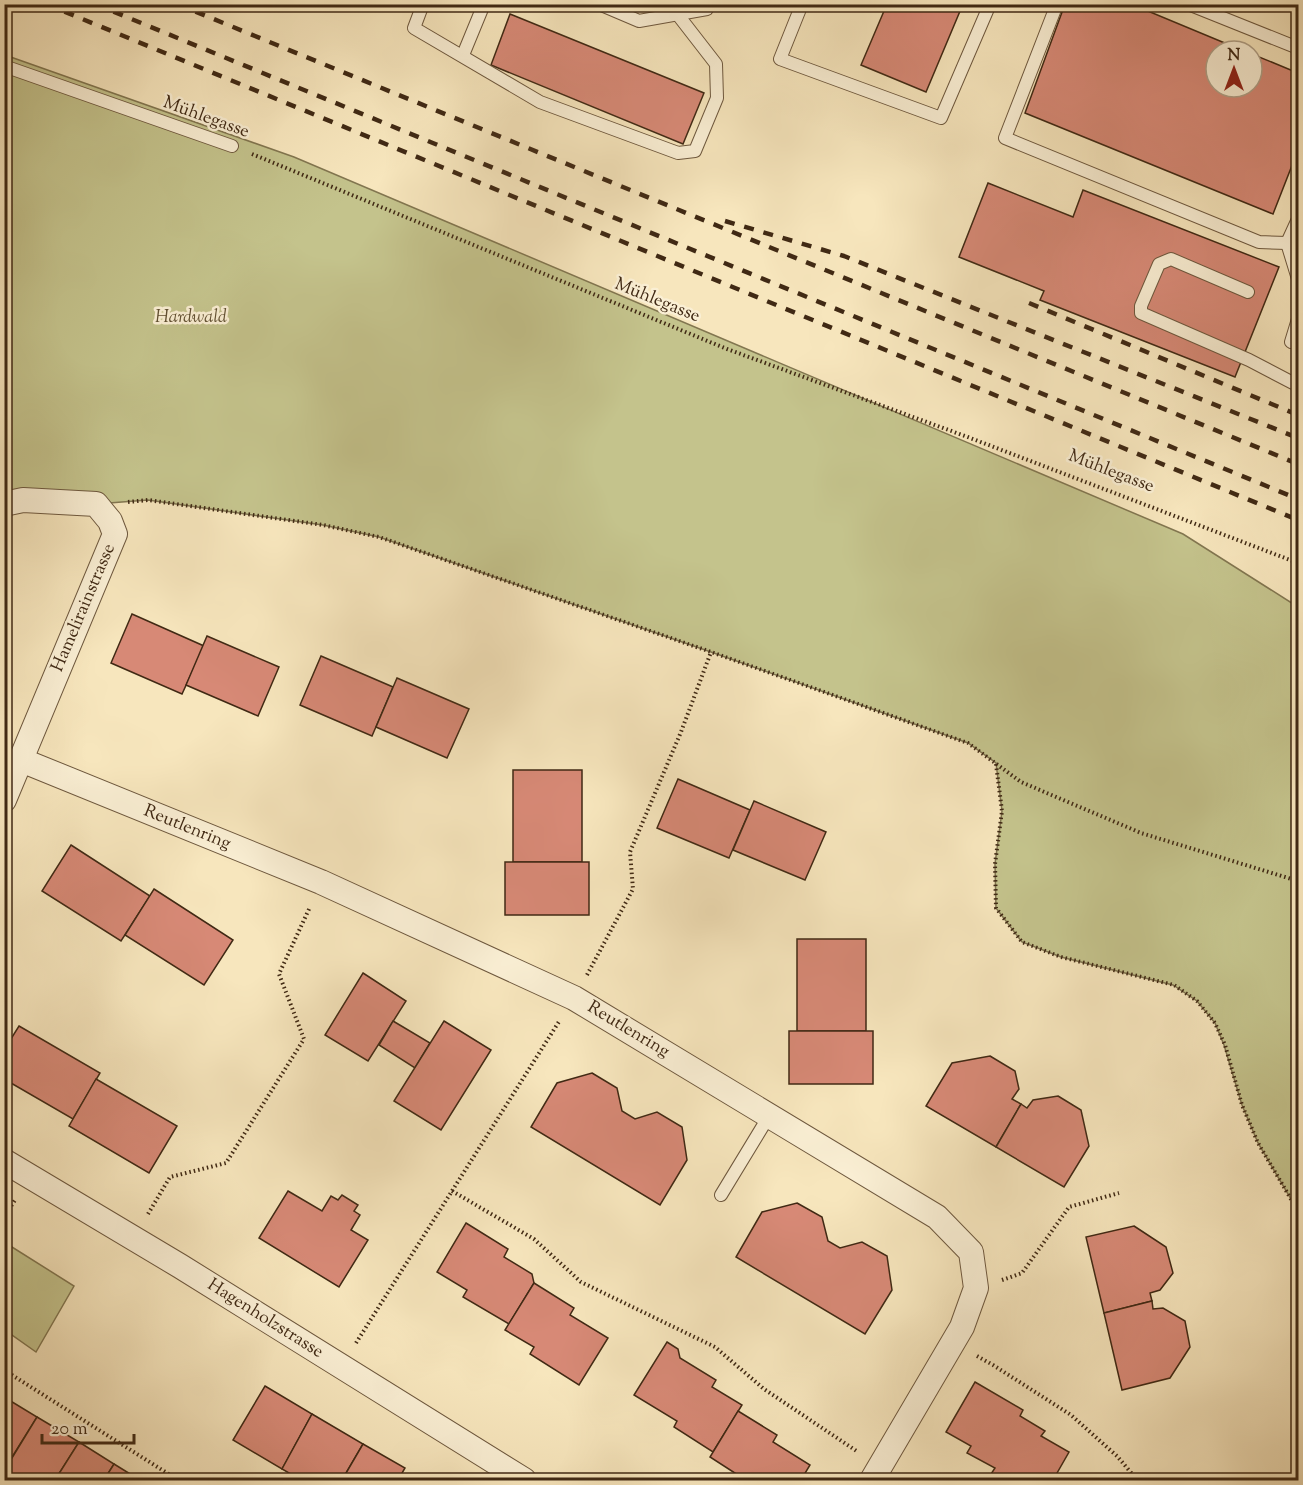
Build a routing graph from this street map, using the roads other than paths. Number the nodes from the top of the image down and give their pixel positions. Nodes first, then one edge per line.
1 (423, 4) edge
2 (484, 4) edge
3 (599, 4) edge
4 (709, 4) edge
5 (802, 4) edge
6 (990, 4) edge
7 (1057, 4) edge
8 (1188, 4) edge
9 (677, 10) edge
10 (1299, 48) edge
11 (463, 56) junction
12 (4, 66) edge
13 (232, 146) road end
14 (1299, 219) edge
15 (1287, 243) junction
16 (1299, 279) edge
17 (1248, 292) dead end
18 (1299, 319) edge
19 (1291, 342) dead end
20 (1299, 382) edge
21 (4, 504) edge
22 (21, 760) junction
23 (6, 793) edge
24 (769, 1116) junction
25 (4, 1161) edge
26 (722, 1195) dead end
27 (876, 1474) edge
28 (524, 1480) edge

1 - 11 lane
2 - 11 lane
3 - 9 lane
4 - 9 lane
5 - 6 lane
7 - 15 lane
8 - 10 lane
9 - 11 lane
12 - 13 lane, Mühlegasse
14 - 15 lane
15 - 16 lane
17 - 20 lane
18 - 19 lane
21 - 22 street, Hamelirainstrasse
22 - 23 street, Hamelirainstrasse
22 - 24 street, Reutlenring
24 - 26 lane
24 - 27 street, Reutlenring
25 - 28 street, Hagenholzstrasse

